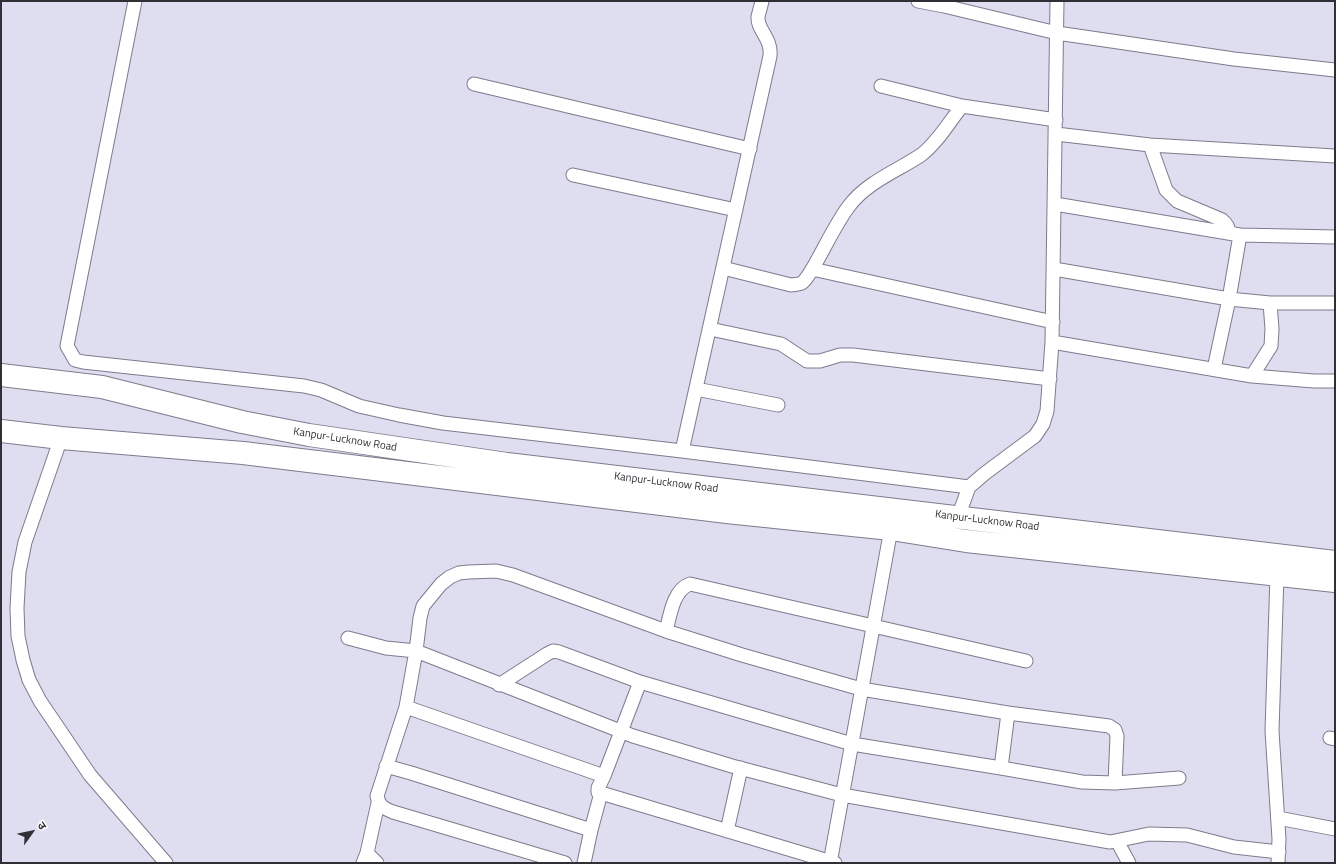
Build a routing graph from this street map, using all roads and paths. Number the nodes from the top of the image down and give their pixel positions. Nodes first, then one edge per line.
1 (135, 1) edge
2 (762, 1) edge
3 (918, 1) edge
4 (1057, 1) edge
5 (944, 3) edge
6 (1057, 33) junction
7 (1335, 70) edge
8 (474, 84) dead end
9 (881, 86) dead end
10 (962, 106) junction
11 (1056, 120) junction
12 (1056, 134) junction
13 (1150, 145) junction
14 (750, 149) junction
15 (1335, 156) edge
16 (573, 175) dead end
17 (1055, 204) junction
18 (736, 210) junction
19 (1234, 234) junction
20 (1335, 237) edge
21 (723, 268) junction
22 (812, 269) junction
23 (1054, 269) junction
24 (1229, 299) junction
25 (1270, 303) junction
26 (1335, 303) edge
27 (1053, 322) junction
28 (710, 329) junction
29 (1052, 342) junction
30 (1214, 369) junction
31 (1, 375) edge
32 (1252, 376) junction
33 (1050, 379) junction
34 (1335, 381) edge
35 (696, 389) junction
36 (778, 405) dead end
37 (1, 430) edge
38 (55, 437) junction
39 (682, 451) junction
40 (969, 487) junction
41 (958, 517) junction
42 (891, 529) junction
43 (1080, 543) junction
44 (1335, 562) edge
45 (1277, 575) junction
46 (1335, 581) edge
47 (872, 627) junction
48 (666, 632) junction
49 (348, 638) dead end
50 (416, 651) junction
51 (1026, 662) dead end
52 (640, 682) junction
53 (499, 685) junction
54 (861, 689) junction
55 (406, 707) junction
56 (1008, 713) junction
57 (620, 732) junction
58 (852, 744) junction
59 (386, 766) junction
60 (741, 768) junction
61 (1001, 768) junction
62 (604, 776) junction
63 (1179, 778) dead end
64 (1115, 783) junction
65 (601, 793) junction
66 (842, 795) junction
67 (378, 803) junction
68 (1278, 818) junction
69 (591, 830) junction
70 (1335, 830) edge
71 (727, 831) junction
72 (1117, 841) junction
73 (365, 858) edge
74 (1278, 858) edge
75 (166, 863) edge
76 (377, 863) edge
77 (565, 863) edge
78 (584, 863) edge
79 (831, 863) edge
80 (1129, 863) edge

1 - 39 street
2 - 14 street
3 - 5 street
4 - 6 street
5 - 6 street
6 - 7 street
6 - 11 street
8 - 14 street
9 - 10 street
10 - 11 street
10 - 22 street
11 - 12 street
12 - 13 street
12 - 17 street
13 - 15 street
13 - 19 street
14 - 18 street
16 - 18 street
17 - 19 street
17 - 23 street
18 - 21 street
19 - 20 street
19 - 24 street
21 - 22 street
21 - 28 street
22 - 27 street
23 - 24 street
23 - 27 street
24 - 25 street
24 - 30 street
25 - 26 street
25 - 32 street
27 - 29 street
28 - 33 street
28 - 35 street
29 - 30 street
29 - 33 street
30 - 32 street
31 - 41 highway, Kanpur-Lucknow Road
32 - 34 street
33 - 40 street
35 - 36 street
35 - 39 street
37 - 38 highway, Kanpur-Lucknow Road
38 - 42 highway, Kanpur-Lucknow Road
38 - 75 street
39 - 40 street
40 - 41 street
41 - 43 highway, Kanpur-Lucknow Road
42 - 43 highway, Kanpur-Lucknow Road
42 - 47 street
43 - 44 highway, Kanpur-Lucknow Road
43 - 45 highway, Kanpur-Lucknow Road
45 - 46 highway, Kanpur-Lucknow Road
45 - 68 street
47 - 48 street
47 - 51 street
47 - 54 street
48 - 50 street
48 - 54 street
49 - 50 street
50 - 53 street
50 - 55 street
52 - 53 street
52 - 57 street
52 - 58 street
53 - 57 street
54 - 56 street
54 - 58 street
55 - 59 street
55 - 62 street
56 - 61 street
56 - 64 street
57 - 60 street
57 - 62 street
58 - 61 street
58 - 66 street
59 - 67 street
59 - 69 street
60 - 66 street
60 - 71 street
61 - 64 street
62 - 65 street
63 - 64 street
65 - 69 street
65 - 71 street
66 - 72 street
66 - 79 street
67 - 73 street
67 - 77 street
68 - 70 street
68 - 74 street
69 - 78 street
71 - 79 street
72 - 74 street
72 - 80 street
73 - 76 street

